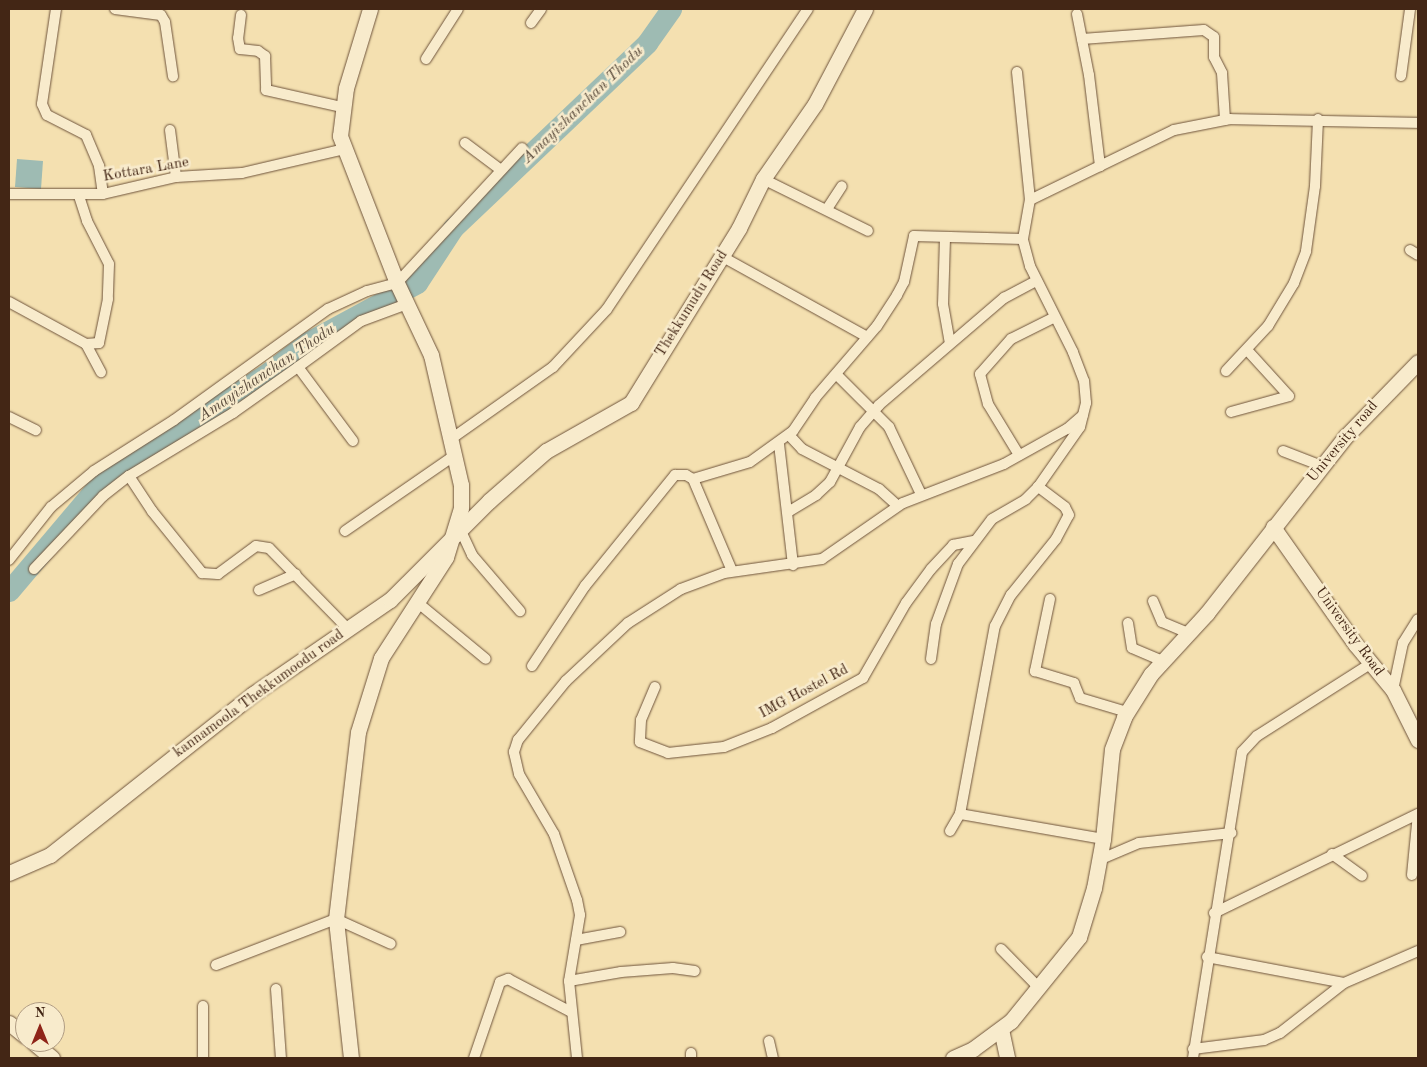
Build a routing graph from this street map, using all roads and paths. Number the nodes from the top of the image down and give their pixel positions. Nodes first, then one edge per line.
1 (56, 9) edge
2 (115, 9) edge
3 (370, 9) edge
4 (458, 9) edge
5 (541, 9) edge
6 (808, 9) edge
7 (865, 9) edge
8 (1410, 9) edge
9 (1077, 14) dead end
10 (241, 15) dead end
11 (531, 23) dead end
12 (1082, 39) junction
13 (426, 59) dead end
14 (1016, 72) dead end
15 (173, 76) dead end
16 (1401, 76) dead end
17 (342, 107) junction
18 (1318, 119) junction
19 (1225, 120) junction
20 (1418, 123) edge
21 (170, 130) dead end
22 (465, 143) dead end
23 (522, 148) dead end
24 (345, 149) junction
25 (1100, 166) junction
26 (501, 170) junction
27 (176, 177) junction
28 (763, 178) junction
29 (842, 186) dead end
30 (9, 194) edge
31 (103, 194) junction
32 (79, 196) junction
33 (1030, 200) junction
34 (827, 209) junction
35 (868, 231) dead end
36 (945, 238) junction
37 (1023, 240) junction
38 (722, 256) junction
39 (1036, 281) junction
40 (397, 283) junction
41 (9, 302) edge
42 (407, 304) junction
43 (1053, 318) junction
44 (867, 337) junction
45 (950, 343) junction
46 (86, 344) junction
47 (1247, 350) junction
48 (1418, 362) edge
49 (298, 367) junction
50 (1226, 371) dead end
51 (101, 372) dead end
52 (837, 375) junction
53 (874, 411) junction
54 (1231, 412) dead end
55 (1083, 415) junction
56 (9, 417) edge
57 (36, 430) dead end
58 (788, 435) junction
59 (451, 439) junction
60 (354, 441) dead end
61 (779, 444) junction
62 (1283, 451) dead end
63 (455, 455) junction
64 (1019, 455) junction
65 (839, 466) junction
66 (1322, 466) junction
67 (129, 476) junction
68 (693, 480) junction
69 (1038, 487) junction
70 (921, 494) junction
71 (898, 506) junction
72 (788, 512) junction
73 (1273, 527) junction
74 (345, 531) dead end
75 (457, 535) junction
76 (974, 541) junction
77 (9, 560) edge
78 (793, 565) junction
79 (34, 569) dead end
80 (732, 571) junction
81 (296, 574) junction
82 (260, 590) dead end
83 (1050, 600) dead end
84 (1153, 601) dead end
85 (417, 602) junction
86 (520, 610) dead end
87 (1418, 619) edge
88 (1128, 623) dead end
89 (348, 629) junction
90 (1188, 633) junction
91 (486, 659) dead end
92 (931, 659) dead end
93 (1162, 661) junction
94 (1370, 664) junction
95 (532, 666) dead end
96 (655, 687) dead end
97 (1393, 690) junction
98 (1126, 712) junction
99 (1418, 740) edge
100 (960, 814) junction
101 (1418, 814) edge
102 (950, 831) dead end
103 (1231, 833) junction
104 (1103, 839) junction
105 (1332, 854) junction
106 (1099, 860) junction
107 (9, 873) edge
108 (1412, 875) dead end
109 (1362, 876) dead end
110 (1214, 914) junction
111 (336, 919) junction
112 (620, 932) dead end
113 (576, 940) junction
114 (391, 944) dead end
115 (1001, 948) dead end
116 (1418, 951) edge
117 (1207, 957) junction
118 (216, 965) dead end
119 (696, 971) dead end
120 (569, 981) junction
121 (1344, 983) junction
122 (276, 989) dead end
123 (1040, 989) junction
124 (204, 1006) dead end
125 (571, 1012) junction
126 (1001, 1029) junction
127 (769, 1041) dead end
128 (1193, 1054) edge
129 (204, 1058) edge
130 (281, 1058) edge
131 (351, 1058) edge
132 (474, 1058) edge
133 (577, 1058) edge
134 (773, 1058) edge
135 (953, 1058) edge
136 (1008, 1058) edge

1 - 31 street
2 - 15 street
3 - 17 street
4 - 13 street
5 - 11 street
6 - 59 street
7 - 28 street, Thekkumudu Road
8 - 16 street
9 - 12 street
10 - 17 street
12 - 19 street
12 - 25 street
14 - 33 street
17 - 24 street
18 - 19 street
18 - 20 street
18 - 47 street
19 - 25 street
21 - 27 street
22 - 26 street
23 - 26 street
24 - 27 street, Kottara Lane
24 - 40 street
25 - 33 street
26 - 40 street
27 - 31 street, Kottara Lane
28 - 34 street
28 - 38 street, Thekkumudu Road
29 - 34 street
30 - 32 street, Kottara Lane
31 - 32 street, Kottara Lane
32 - 46 street
33 - 37 street
34 - 35 street
36 - 37 street
36 - 44 street
36 - 45 street
37 - 39 street
38 - 44 street
38 - 75 street, Thekkumudu Road
39 - 43 street
39 - 45 street
40 - 42 street
40 - 77 street
41 - 46 street
42 - 49 street
42 - 59 street
43 - 55 street
43 - 64 street
44 - 52 street
45 - 53 street
46 - 51 street
47 - 50 street
47 - 54 street
48 - 66 street, University road
49 - 60 street
49 - 67 street
52 - 53 street
52 - 58 street
53 - 65 street
53 - 70 street
55 - 64 street
55 - 69 street
56 - 57 street
58 - 61 street
58 - 65 street
59 - 63 street
61 - 68 street
61 - 72 street
62 - 66 street
63 - 74 street
63 - 75 street
64 - 70 street
65 - 71 street
65 - 72 street
66 - 73 street, University road
67 - 79 street
67 - 81 street
68 - 80 street
68 - 95 street
69 - 76 street
69 - 100 street
70 - 71 street
71 - 78 street
72 - 78 street
73 - 90 street, University road
73 - 94 street, University Road
75 - 85 street
75 - 86 street
75 - 89 street, kannamoola Thekkumoodu road
76 - 92 street
76 - 96 street, IMG Hostel Rd
78 - 80 street
80 - 113 street
81 - 82 street
81 - 89 street
83 - 98 street
84 - 90 street
85 - 91 street
85 - 111 street
87 - 97 street
88 - 93 street
89 - 107 street, kannamoola Thekkumoodu road
90 - 93 street, University road
93 - 98 street, University road
94 - 97 street, University Road
94 - 103 street
97 - 99 street, University Road
98 - 104 street, University road
100 - 102 street
100 - 104 street
101 - 105 street
101 - 108 street
103 - 106 street
103 - 110 street
104 - 106 street, University road
105 - 109 street
105 - 110 street
106 - 123 street, University road
110 - 117 street
111 - 114 street
111 - 118 street
111 - 131 street
112 - 113 street
113 - 120 street
115 - 123 street
116 - 121 street
117 - 121 street
117 - 128 street
119 - 120 street
120 - 125 street
121 - 128 street
122 - 130 street
123 - 126 street, University road
124 - 129 street
125 - 132 street
125 - 133 street
126 - 135 street, University road
126 - 136 street
127 - 134 street

